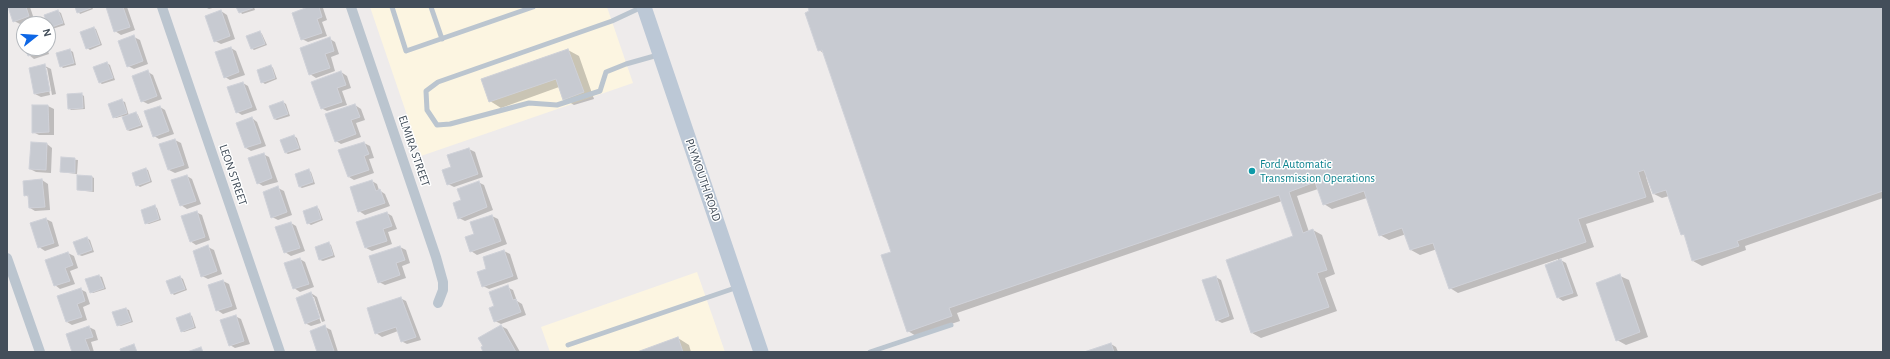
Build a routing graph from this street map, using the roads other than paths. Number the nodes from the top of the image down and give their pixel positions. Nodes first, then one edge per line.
1 (162, 7) edge
2 (351, 7) edge
3 (392, 7) edge
4 (431, 7) edge
5 (532, 7) edge
6 (643, 7) edge
7 (442, 39) junction
8 (660, 54) junction
9 (7, 258) edge
10 (739, 286) junction
11 (438, 303) dead end
12 (950, 325) dead end
13 (568, 345) dead end
14 (40, 352) edge
15 (280, 352) edge
16 (761, 352) edge
17 (870, 352) edge

1 - 15 street, LEON STREET
2 - 11 street, ELMIRA STREET
3 - 7 lane
4 - 7 lane
5 - 7 lane
6 - 8 main road, PLYMOUTH ROAD
6 - 8 lane
8 - 10 main road, PLYMOUTH ROAD
9 - 14 street
10 - 13 lane
10 - 16 main road, PLYMOUTH ROAD
12 - 17 lane

